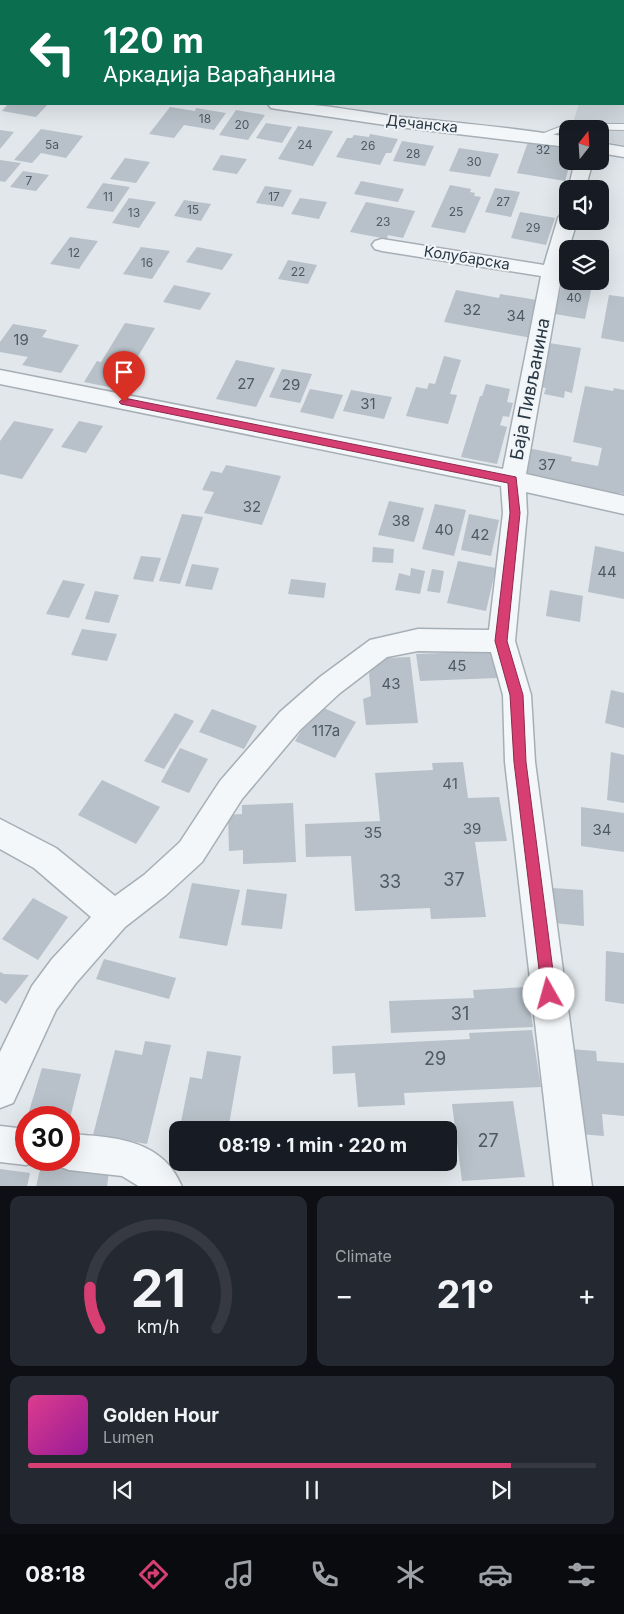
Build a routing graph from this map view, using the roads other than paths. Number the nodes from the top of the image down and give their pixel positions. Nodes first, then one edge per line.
1 (284, 105) edge
2 (624, 127) edge
3 (539, 136) junction
4 (559, 140) edge
5 (609, 150) edge
6 (624, 152) edge
7 (564, 230) edge
8 (382, 245) dead end
9 (552, 272) junction
10 (0, 377) edge
11 (513, 480) junction
12 (624, 505) edge
13 (501, 641) junction
14 (0, 832) edge
15 (114, 916) junction
16 (0, 1090) edge
17 (0, 1144) edge
18 (15, 1146) edge
19 (80, 1153) edge
20 (164, 1186) edge
21 (573, 1186) edge

1 - 3 street, Дечанска
2 - 3 lane
3 - 4 street, Дечанска
5 - 6 street
7 - 9 street, Баја Пивљанина
8 - 9 street, Колубарска
9 - 11 street, Баја Пивљанина
10 - 11 street
11 - 12 street
11 - 13 street, Баја Пивљанина
13 - 15 street
13 - 21 street, Баја Пивљанина
14 - 15 street
15 - 16 street
17 - 18 street
19 - 20 street

